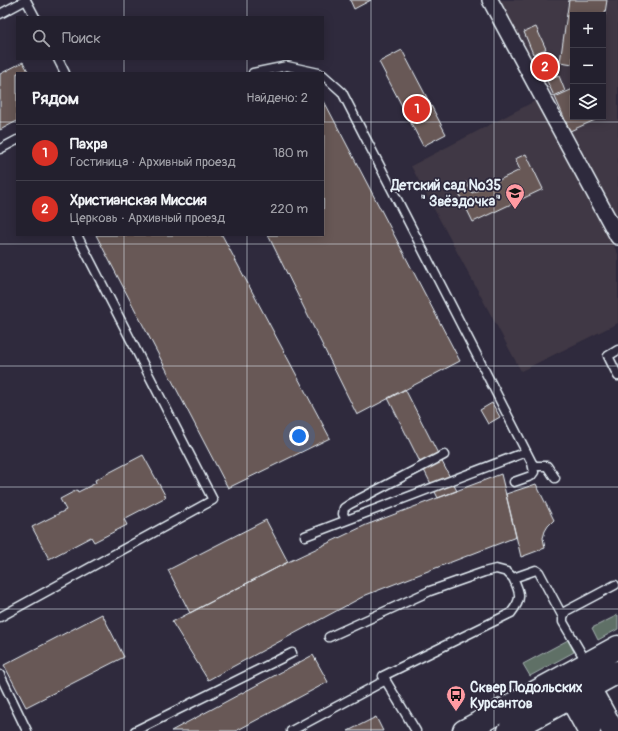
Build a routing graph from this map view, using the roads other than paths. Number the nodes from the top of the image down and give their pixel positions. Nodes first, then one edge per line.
1 (26, 0) edge
2 (490, 0) edge
3 (0, 14) edge
4 (34, 16) edge
5 (58, 60) edge
6 (64, 72) edge
7 (258, 72) edge
8 (314, 72) edge
9 (324, 76) edge
10 (16, 141) edge
11 (0, 149) edge
12 (78, 236) edge
13 (618, 237) edge
14 (618, 350) edge
15 (618, 376) edge
16 (526, 452) junction
17 (444, 455) dead end
18 (532, 463) junction
19 (555, 478) dead end
20 (514, 482) dead end
21 (346, 520) junction
22 (305, 536) dead end
23 (513, 578) junction
24 (615, 585) dead end
25 (563, 616) junction
26 (0, 617) edge
27 (329, 637) dead end
28 (618, 647) edge
29 (292, 653) dead end
30 (580, 668) junction
31 (618, 672) edge
32 (0, 675) edge
33 (386, 680) junction
34 (580, 693) junction
35 (27, 729) edge
36 (135, 731) edge
37 (291, 731) edge
38 (416, 731) edge
39 (464, 731) edge
40 (509, 731) edge
41 (589, 731) edge
42 (613, 731) edge

1 - 3 lane
1 - 4 lane
2 - 13 street
5 - 6 lane
7 - 8 lane
9 - 16 lane
10 - 11 lane
12 - 26 lane
14 - 15 lane
16 - 18 lane
16 - 21 lane
17 - 21 lane
18 - 19 lane
18 - 20 lane
21 - 22 lane
23 - 25 lane
23 - 27 lane
23 - 33 lane
24 - 25 lane
25 - 30 lane
28 - 30 main road
29 - 36 lane
30 - 34 main road
30 - 39 main road
31 - 34 main road
32 - 35 lane
33 - 37 lane
33 - 38 lane
34 - 40 main road
34 - 41 main road
34 - 42 main road

